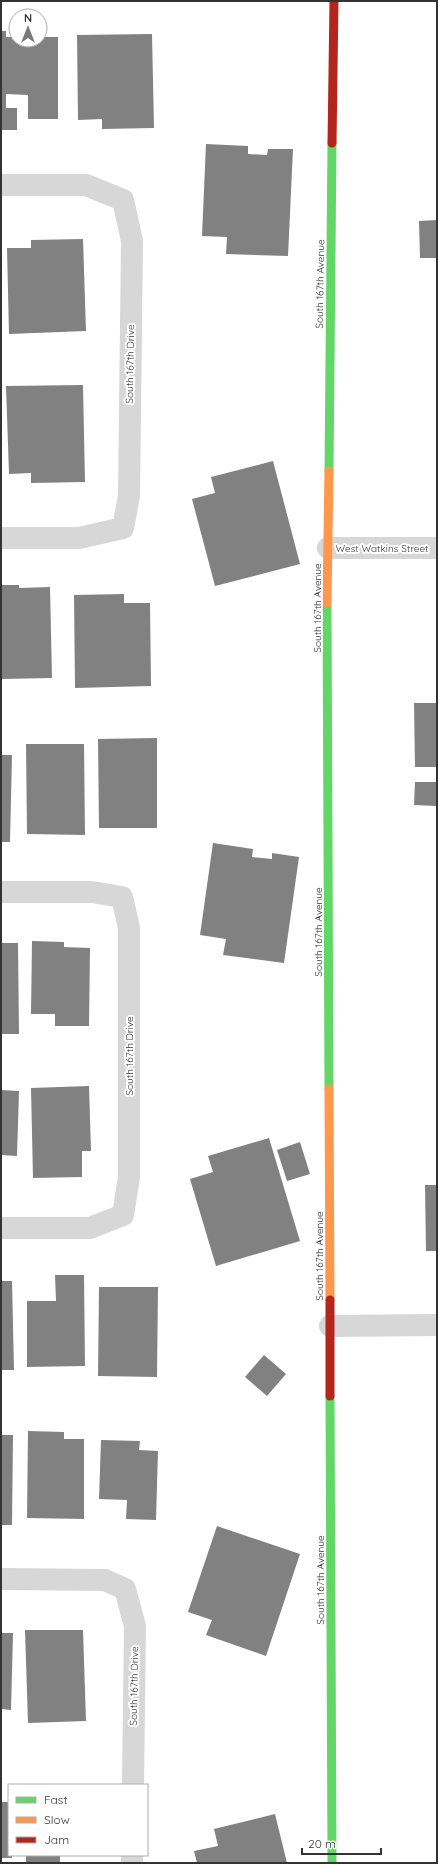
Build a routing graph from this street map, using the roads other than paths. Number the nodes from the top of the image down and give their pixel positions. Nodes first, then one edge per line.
1 (334, 1) edge
2 (1, 185) edge
3 (1, 538) edge
4 (328, 548) junction
5 (437, 548) edge
6 (1, 892) edge
7 (1, 1228) edge
8 (437, 1325) edge
9 (330, 1326) junction
10 (1, 1579) edge
11 (133, 1784) edge
12 (332, 1863) edge

1 - 4 street, South 167th Avenue
2 - 3 street, South 167th Drive
4 - 5 street, West Watkins Street
4 - 9 street, South 167th Avenue
6 - 7 street, South 167th Drive
8 - 9 street
9 - 12 street, South 167th Avenue
10 - 11 street, South 167th Drive

